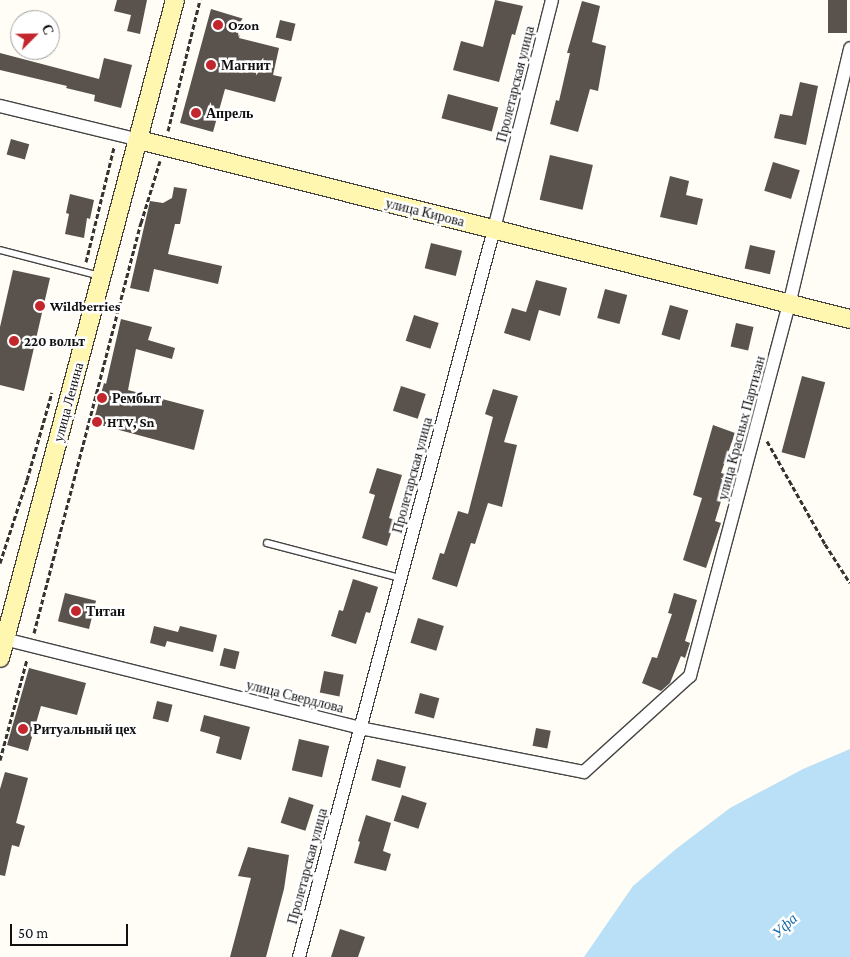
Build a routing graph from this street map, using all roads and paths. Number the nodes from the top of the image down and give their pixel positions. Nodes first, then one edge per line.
1 (175, 0) edge
2 (200, 0) edge
3 (552, 0) edge
4 (850, 48) edge
5 (0, 106) edge
6 (117, 134) junction
7 (139, 140) junction
8 (165, 146) junction
9 (494, 229) junction
10 (0, 250) edge
11 (84, 272) junction
12 (102, 277) junction
13 (789, 305) junction
14 (850, 319) edge
15 (54, 386) dead end
16 (758, 422) junction
17 (267, 543) dead end
18 (0, 563) edge
19 (400, 578) junction
20 (850, 583) edge
21 (2, 638) edge
22 (31, 645) junction
23 (0, 658) edge
24 (360, 728) junction
25 (0, 760) edge
26 (584, 772) joint
27 (299, 957) edge

1 - 7 street, улица Ленина
2 - 8 path
3 - 9 street, Пролетарская улица
4 - 13 street, улица Красных Партизан
5 - 6 street, улица Кирова
6 - 7 street, улица Кирова
6 - 11 path
7 - 8 street, улица Кирова
7 - 12 street, улица Ленина
8 - 9 street, улица Кирова
8 - 22 path
9 - 13 street, улица Кирова
9 - 19 street, Пролетарская улица
10 - 11 lane
11 - 12 lane
12 - 21 street, улица Ленина
13 - 14 street, улица Кирова
13 - 16 street, улица Красных Партизан
15 - 18 path
16 - 20 path
16 - 26 street, улица Красных Партизан
17 - 19 lane
19 - 24 street, Пролетарская улица
21 - 22 street, улица Свердлова
21 - 23 street, улица Ленина
22 - 24 street, улица Свердлова
22 - 25 path
24 - 26 street, улица Свердлова
24 - 27 street, Пролетарская улица

